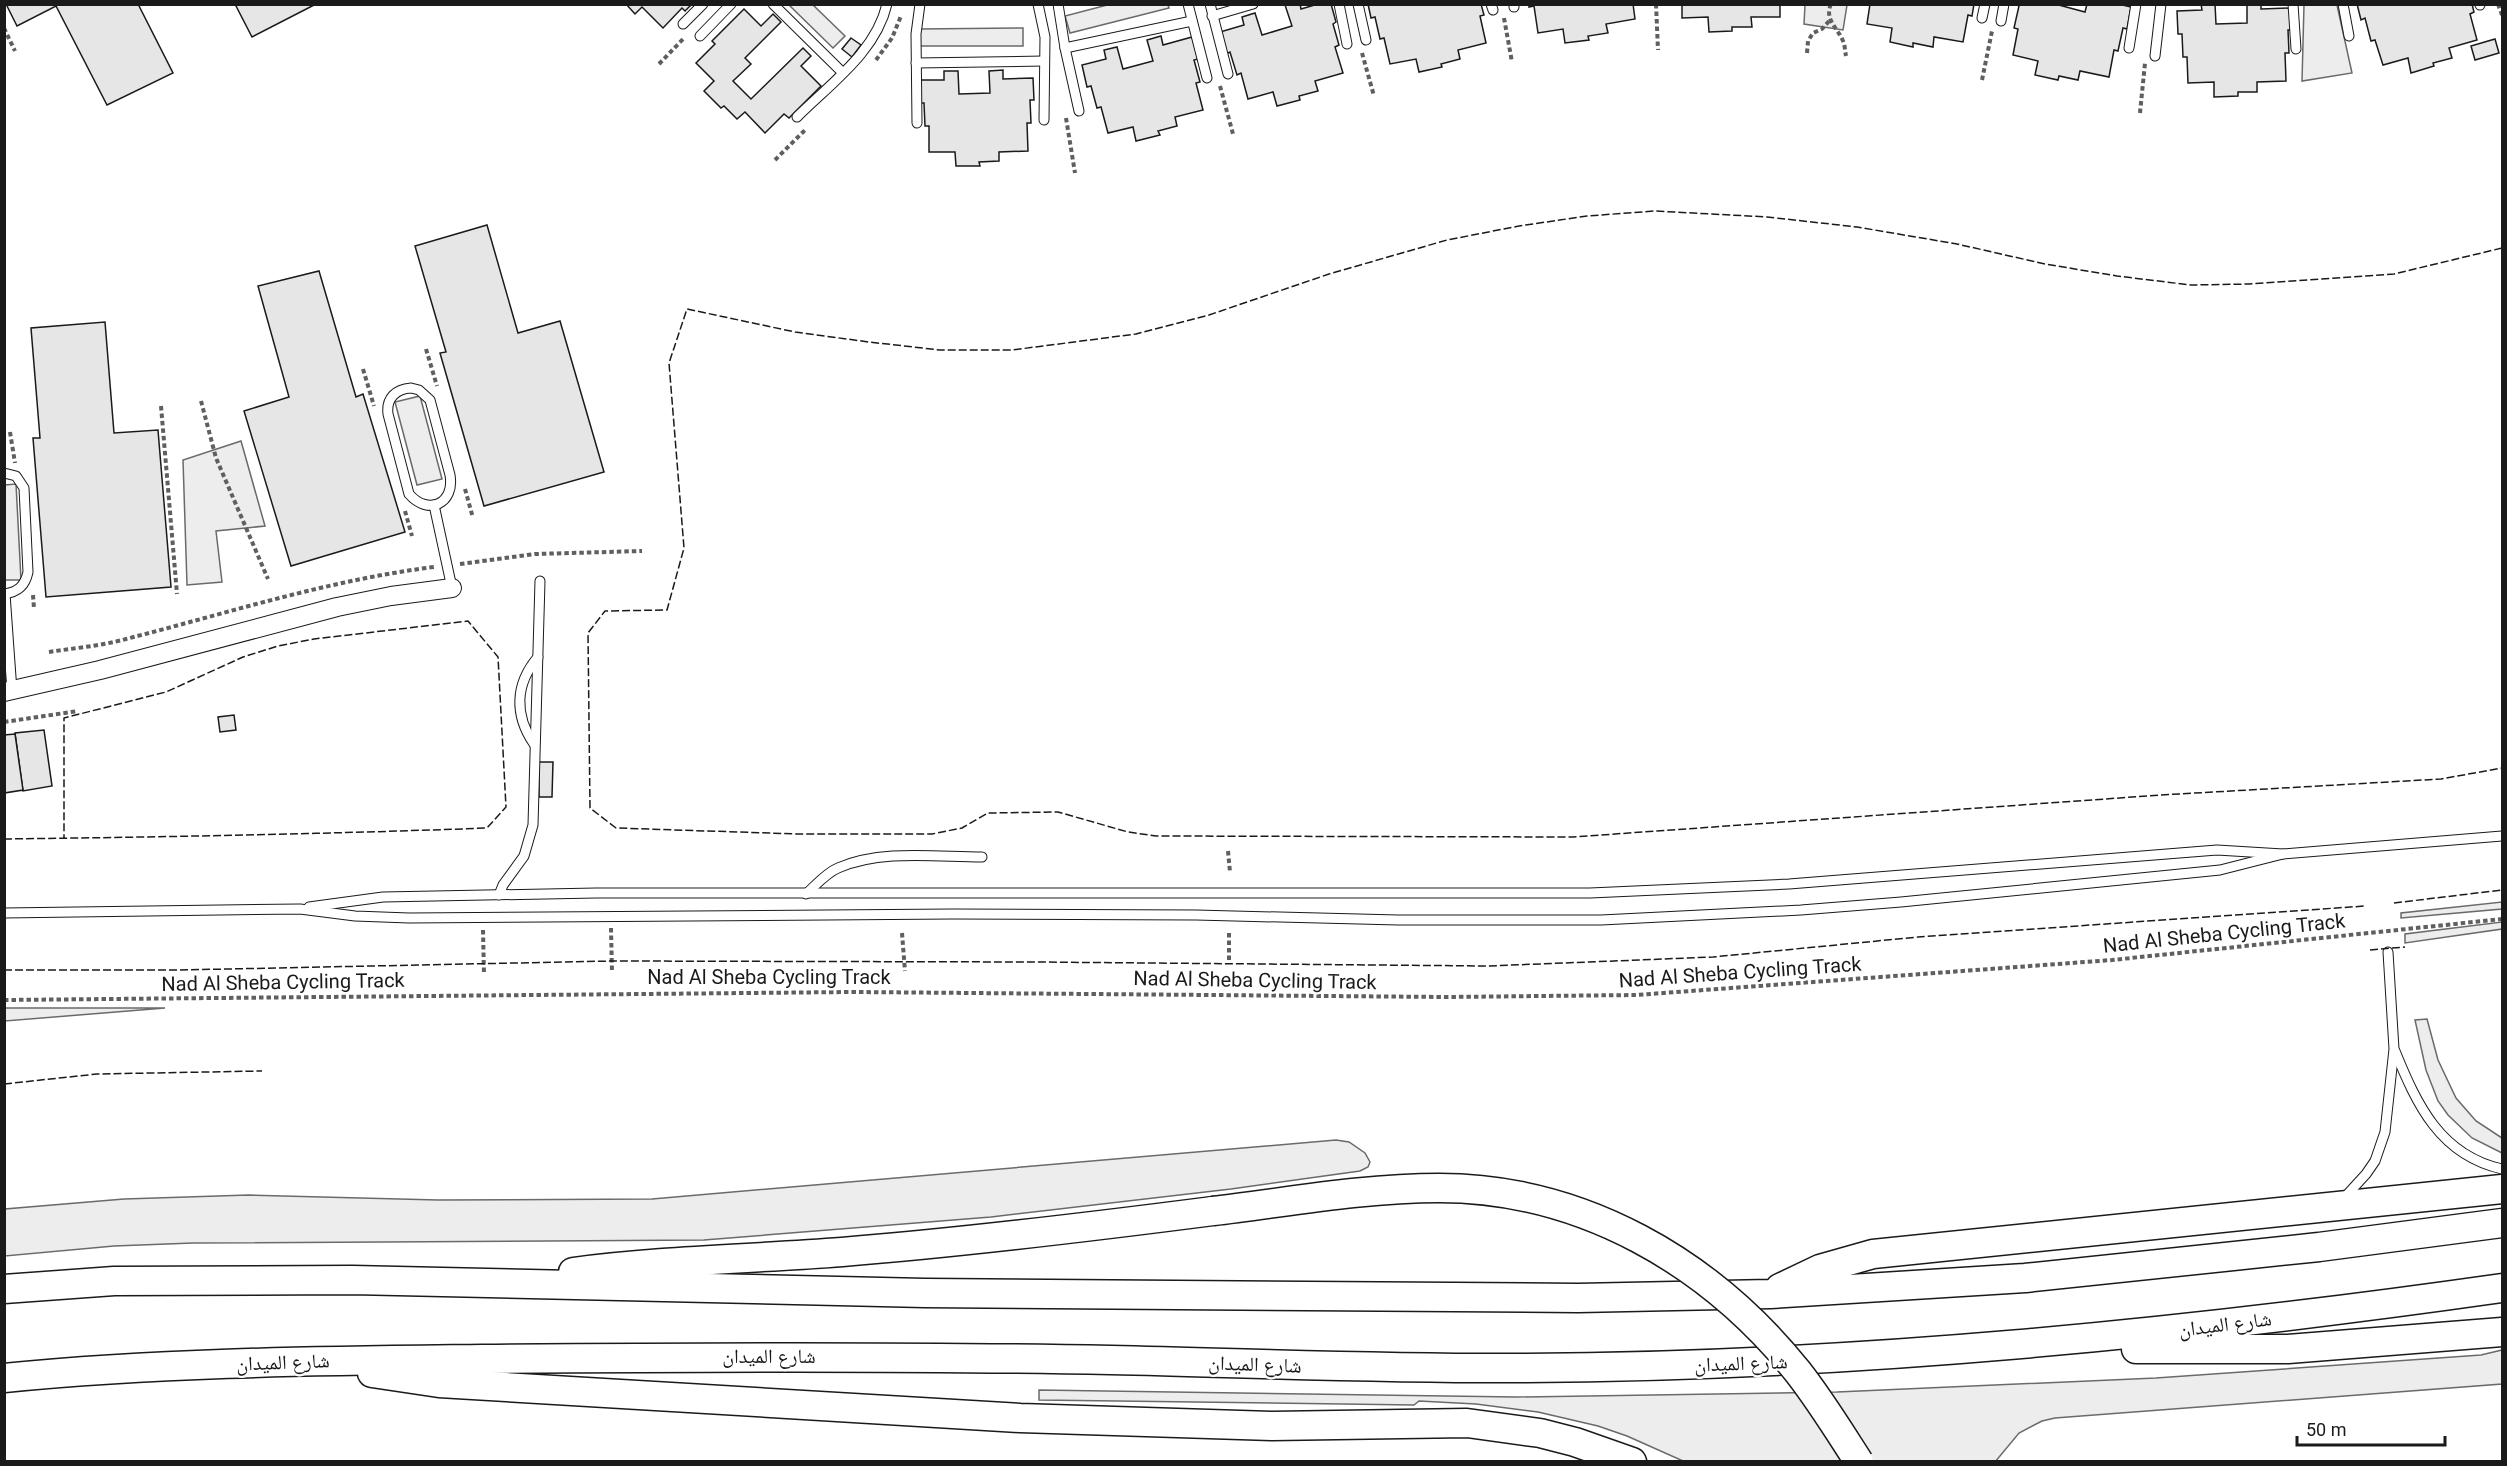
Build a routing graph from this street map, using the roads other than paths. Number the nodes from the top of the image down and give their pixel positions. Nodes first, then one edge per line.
1 (703, 4) edge
2 (731, 4) edge
3 (773, 4) edge
4 (887, 4) edge
5 (920, 4) edge
6 (1038, 4) edge
7 (1058, 4) edge
8 (1188, 4) edge
9 (1210, 4) edge
10 (1253, 4) edge
11 (1339, 4) edge
12 (1358, 4) edge
13 (1985, 4) edge
14 (2004, 4) edge
15 (2136, 4) edge
16 (2161, 4) edge
17 (2293, 4) edge
18 (2343, 4) edge
19 (1212, 15) junction
20 (1982, 18) dead end
21 (1192, 21) junction
22 (1997, 23) road end
23 (683, 24) dead end
24 (700, 36) dead end
25 (2349, 36) dead end
26 (1366, 40) dead end
27 (1347, 44) dead end
28 (1065, 48) junction
29 (2129, 48) dead end
30 (2296, 49) dead end
31 (2156, 56) dead end
32 (1044, 61) junction
33 (916, 63) junction
34 (842, 72) junction
35 (1227, 74) dead end
36 (1207, 78) dead end
37 (1079, 111) dead end
38 (797, 117) dead end
39 (1044, 120) dead end
40 (916, 123) dead end
41 (4, 473) edge
42 (434, 506) junction
43 (540, 581) dead end
44 (452, 588) joint
45 (5, 594) edge
46 (538, 657) junction
47 (8, 691) edge
48 (534, 744) junction
49 (2502, 836) edge
50 (2283, 854) junction
51 (982, 858) dead end
52 (806, 894) junction
53 (499, 895) junction
54 (300, 909) junction
55 (4, 913) edge
56 (2388, 952) dead end
57 (2394, 1049) junction
58 (2502, 1169) edge
59 (2502, 1190) edge
60 (2331, 1208) junction
61 (2502, 1223) edge
62 (490, 1285) junction
63 (2502, 1288) edge
64 (4, 1289) edge
65 (1770, 1294) junction
66 (2502, 1332) edge
67 (2038, 1344) junction
68 (324, 1360) junction
69 (4, 1378) edge
70 (1632, 1461) edge
71 (1859, 1461) edge

1 - 23 lane
2 - 24 lane
3 - 34 lane
4 - 34 lane
5 - 33 lane
6 - 32 lane
7 - 28 lane
8 - 21 lane
9 - 19 lane
10 - 19 lane
11 - 27 lane
12 - 26 lane
13 - 20 lane
14 - 22 lane
15 - 29 lane
16 - 31 lane
17 - 30 lane
18 - 25 lane
19 - 35 lane
21 - 28 lane
21 - 36 lane
28 - 37 lane
32 - 33 lane
32 - 39 lane
33 - 40 lane
34 - 38 lane
41 - 45 lane
42 - 42 lane
42 - 44 lane
43 - 46 lane
44 - 47 street
45 - 47 lane
46 - 48 lane
46 - 48 lane
48 - 53 lane
49 - 50 lane
50 - 52 lane
50 - 54 lane
51 - 52 lane
52 - 53 lane
53 - 54 lane
54 - 55 lane
56 - 57 lane
57 - 58 lane
57 - 60 lane
59 - 60 main road
60 - 65 main road
61 - 65 main road
62 - 64 main road
62 - 65 main road
62 - 71 main road, bridge
63 - 67 main road, شارع الميدان
66 - 67 main road
67 - 68 main road, شارع الميدان
68 - 69 main road, شارع الميدان
68 - 70 main road

